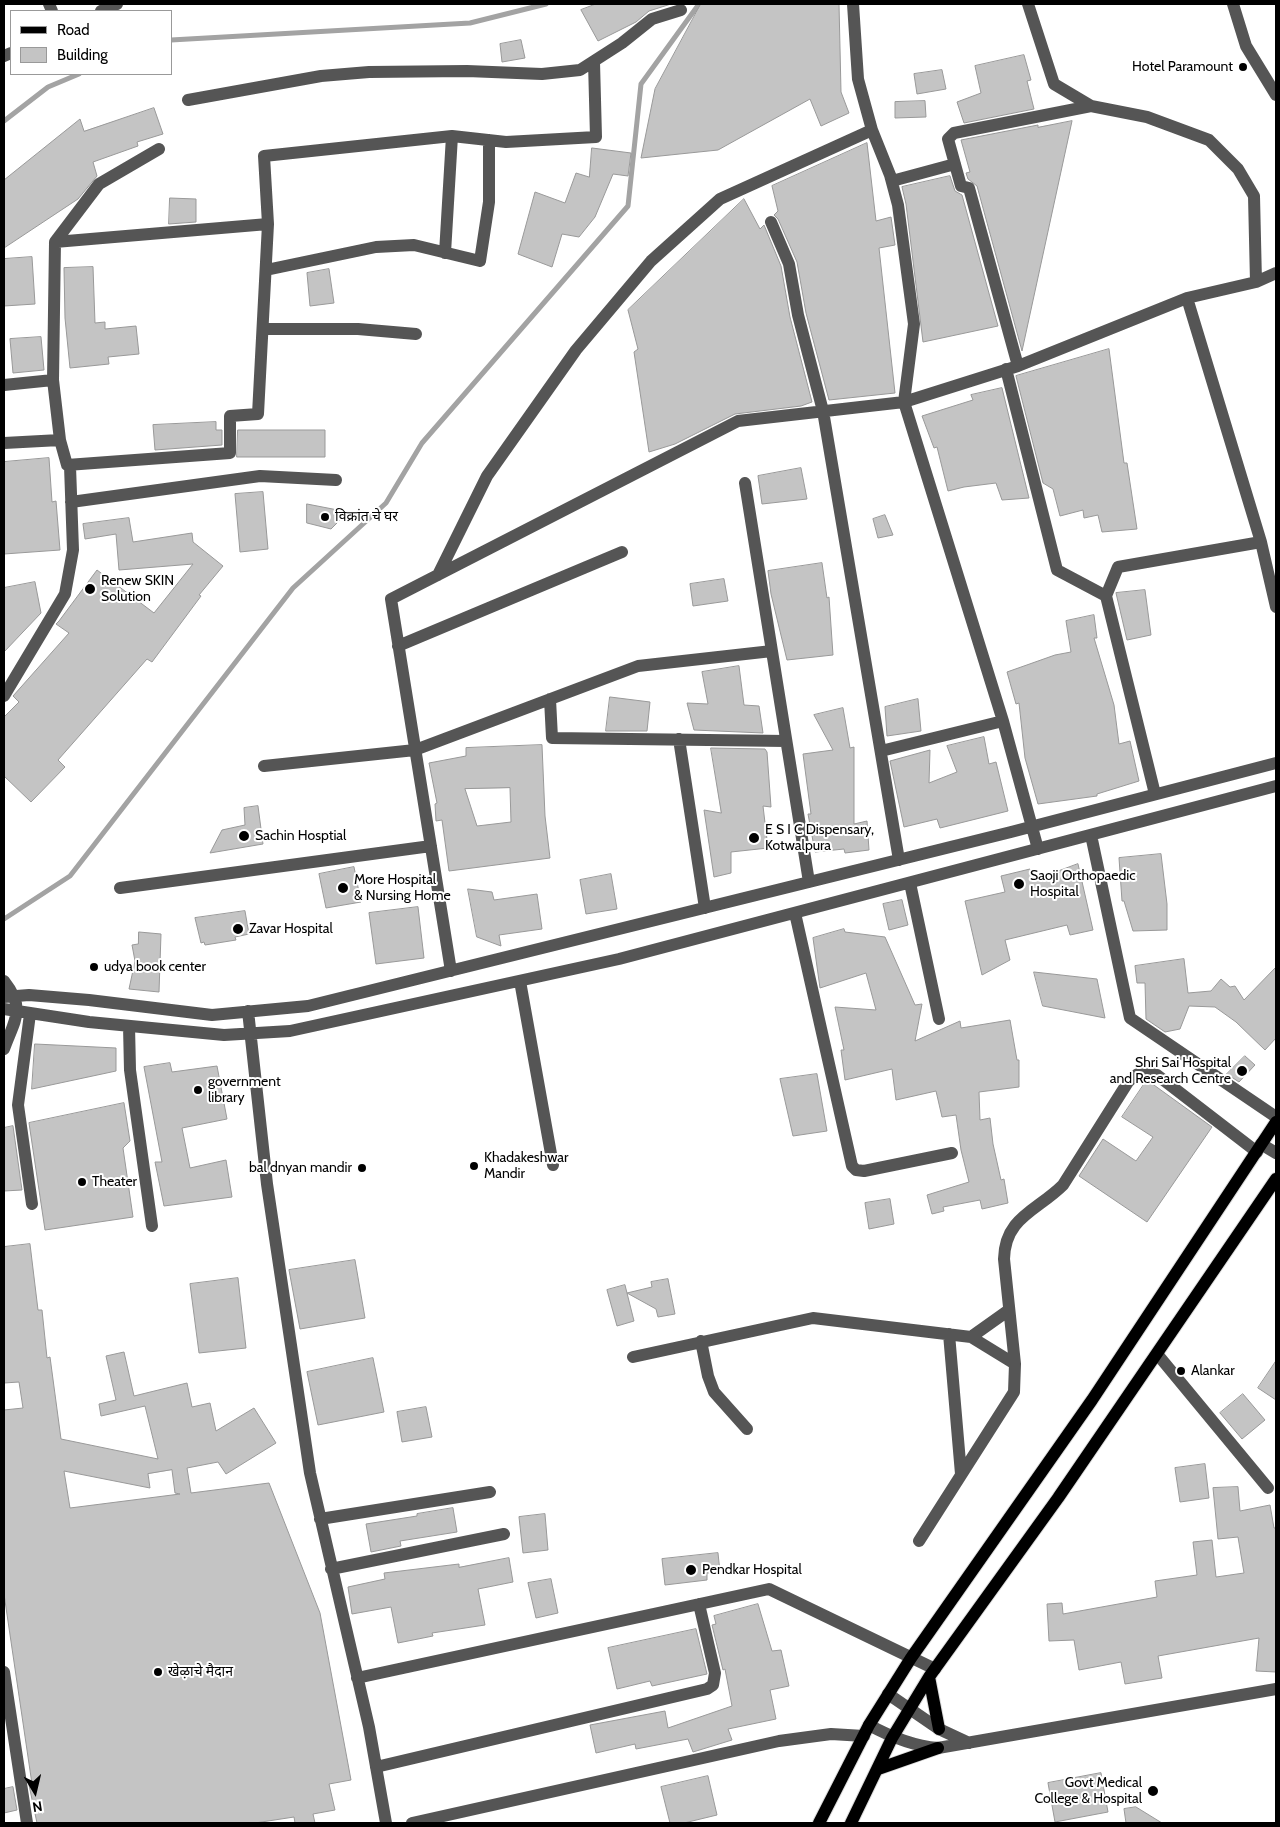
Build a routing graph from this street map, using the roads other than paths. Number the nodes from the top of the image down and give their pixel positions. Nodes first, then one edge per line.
1 (118, 4) edge
2 (853, 4) edge
3 (1028, 4) edge
4 (1233, 4) edge
5 (103, 10) edge
6 (681, 10) dead end
7 (594, 62) junction
8 (1276, 95) edge
9 (188, 100) dead end
10 (1091, 106) junction
11 (872, 130) junction
12 (452, 136) junction
13 (489, 140) junction
14 (159, 149) dead end
15 (955, 164) junction
16 (892, 181) junction
17 (771, 222) dead end
18 (268, 224) junction
19 (55, 242) junction
20 (445, 253) junction
21 (266, 270) junction
22 (1276, 273) edge
23 (1256, 282) junction
24 (1186, 298) junction
25 (264, 329) junction
26 (416, 334) dead end
27 (1012, 368) junction
28 (53, 380) junction
29 (4, 385) edge
30 (904, 402) junction
31 (823, 411) junction
32 (60, 440) junction
33 (4, 443) edge
34 (66, 465) junction
35 (336, 480) dead end
36 (745, 483) dead end
37 (71, 502) junction
38 (1261, 542) junction
39 (622, 552) dead end
40 (438, 575) junction
41 (1106, 596) junction
42 (1276, 607) edge
43 (398, 646) junction
44 (772, 651) junction
45 (4, 696) edge
46 (550, 699) junction
47 (1003, 721) junction
48 (679, 739) junction
49 (786, 741) junction
50 (415, 750) junction
51 (881, 751) junction
52 (1276, 763) edge
53 (264, 766) dead end
54 (1276, 786) edge
55 (1155, 794) junction
56 (1031, 826) junction
57 (1091, 835) junction
58 (431, 846) junction
59 (1038, 850) junction
60 (899, 860) junction
61 (809, 882) junction
62 (910, 883) junction
63 (120, 888) dead end
64 (705, 908) junction
65 (795, 913) junction
66 (451, 971) junction
67 (4, 981) edge
68 (520, 981) junction
69 (10, 996) edge
70 (4, 1009) edge
71 (248, 1011) junction
72 (24, 1013) junction
73 (939, 1019) dead end
74 (129, 1026) junction
75 (250, 1034) junction
76 (4, 1049) edge
77 (1276, 1118) edge
78 (1276, 1122) edge
79 (1259, 1148) junction
80 (952, 1153) dead end
81 (1276, 1153) edge
82 (553, 1165) dead end
83 (1276, 1179) edge
84 (32, 1204) dead end
85 (152, 1226) dead end
86 (1009, 1310) junction
87 (949, 1334) junction
88 (971, 1337) junction
89 (701, 1341) junction
90 (1158, 1354) junction
91 (633, 1357) dead end
92 (1015, 1364) junction
93 (747, 1429) dead end
94 (961, 1474) junction
95 (1268, 1488) dead end
96 (490, 1492) dead end
97 (320, 1519) junction
98 (504, 1534) dead end
99 (919, 1540) dead end
100 (331, 1569) junction
101 (699, 1604) junction
102 (911, 1658) junction
103 (4, 1672) edge
104 (932, 1673) junction
105 (357, 1678) junction
106 (5, 1688) edge
107 (1276, 1689) edge
108 (888, 1694) junction
109 (908, 1710) junction
110 (939, 1729) junction
111 (866, 1731) junction
112 (892, 1738) junction
113 (968, 1743) junction
114 (938, 1748) junction
115 (376, 1767) junction
116 (878, 1769) junction
117 (27, 1823) edge
118 (386, 1823) edge
119 (412, 1823) edge
120 (819, 1823) edge
121 (851, 1823) edge

1 - 5 street
2 - 11 street
3 - 10 street
4 - 8 street
6 - 7 street
7 - 9 street
7 - 13 street
10 - 15 street
10 - 23 street
11 - 16 street
11 - 40 street
12 - 13 street
12 - 18 street
12 - 20 street
13 - 20 street
14 - 19 street
15 - 16 street
15 - 27 street
16 - 30 street
17 - 31 street
18 - 19 street
18 - 21 street
19 - 28 street
20 - 21 street
21 - 25 street
22 - 23 street
23 - 24 street
24 - 27 street
24 - 38 street
25 - 26 street
25 - 34 street
27 - 30 street
27 - 41 street
28 - 29 street
28 - 32 street
30 - 31 street
30 - 47 street
31 - 40 street
31 - 51 street
32 - 33 street
32 - 34 street
34 - 37 street
35 - 37 street
36 - 44 street
37 - 45 street
38 - 41 street
38 - 42 street
39 - 43 street
40 - 43 street
41 - 55 street
43 - 50 street
44 - 46 street
44 - 49 street
46 - 48 street
46 - 50 street
47 - 51 street
47 - 56 street
48 - 49 street
48 - 64 street
49 - 61 street
50 - 53 street
50 - 58 street
51 - 60 street
52 - 55 street
54 - 57 street
55 - 56 street
56 - 59 street
56 - 60 street
57 - 59 street
57 - 77 street
58 - 63 street
58 - 66 street
59 - 62 street
60 - 61 street
61 - 64 street
62 - 65 street
62 - 73 street
64 - 66 street
65 - 68 street
65 - 80 street
66 - 71 street
67 - 69 street
68 - 75 street
68 - 82 street
69 - 71 street
69 - 72 street
70 - 72 street
71 - 75 street
72 - 74 street
72 - 76 street
72 - 84 street
74 - 75 street
74 - 85 street
75 - 97 street
78 - 79 main road
79 - 81 street
79 - 86 street
79 - 102 main road
83 - 90 main road
86 - 88 street
86 - 92 street
87 - 88 street
87 - 89 street
87 - 94 street
88 - 92 street
89 - 91 street
89 - 93 street
90 - 95 street
90 - 104 main road
92 - 94 street
94 - 99 street
96 - 97 street
97 - 100 street
98 - 100 street
100 - 105 street
101 - 102 street
101 - 105 street
101 - 115 street
102 - 104 street
102 - 108 main road
103 - 106 street
104 - 109 main road
104 - 110 main road
105 - 115 street
106 - 117 street
107 - 113 street
108 - 109 street
108 - 111 main road
109 - 110 street
109 - 112 main road
110 - 113 street
111 - 112 street
111 - 119 street
111 - 120 main road
112 - 114 street
112 - 116 main road
113 - 114 street
114 - 116 main road
115 - 118 street
116 - 121 main road

